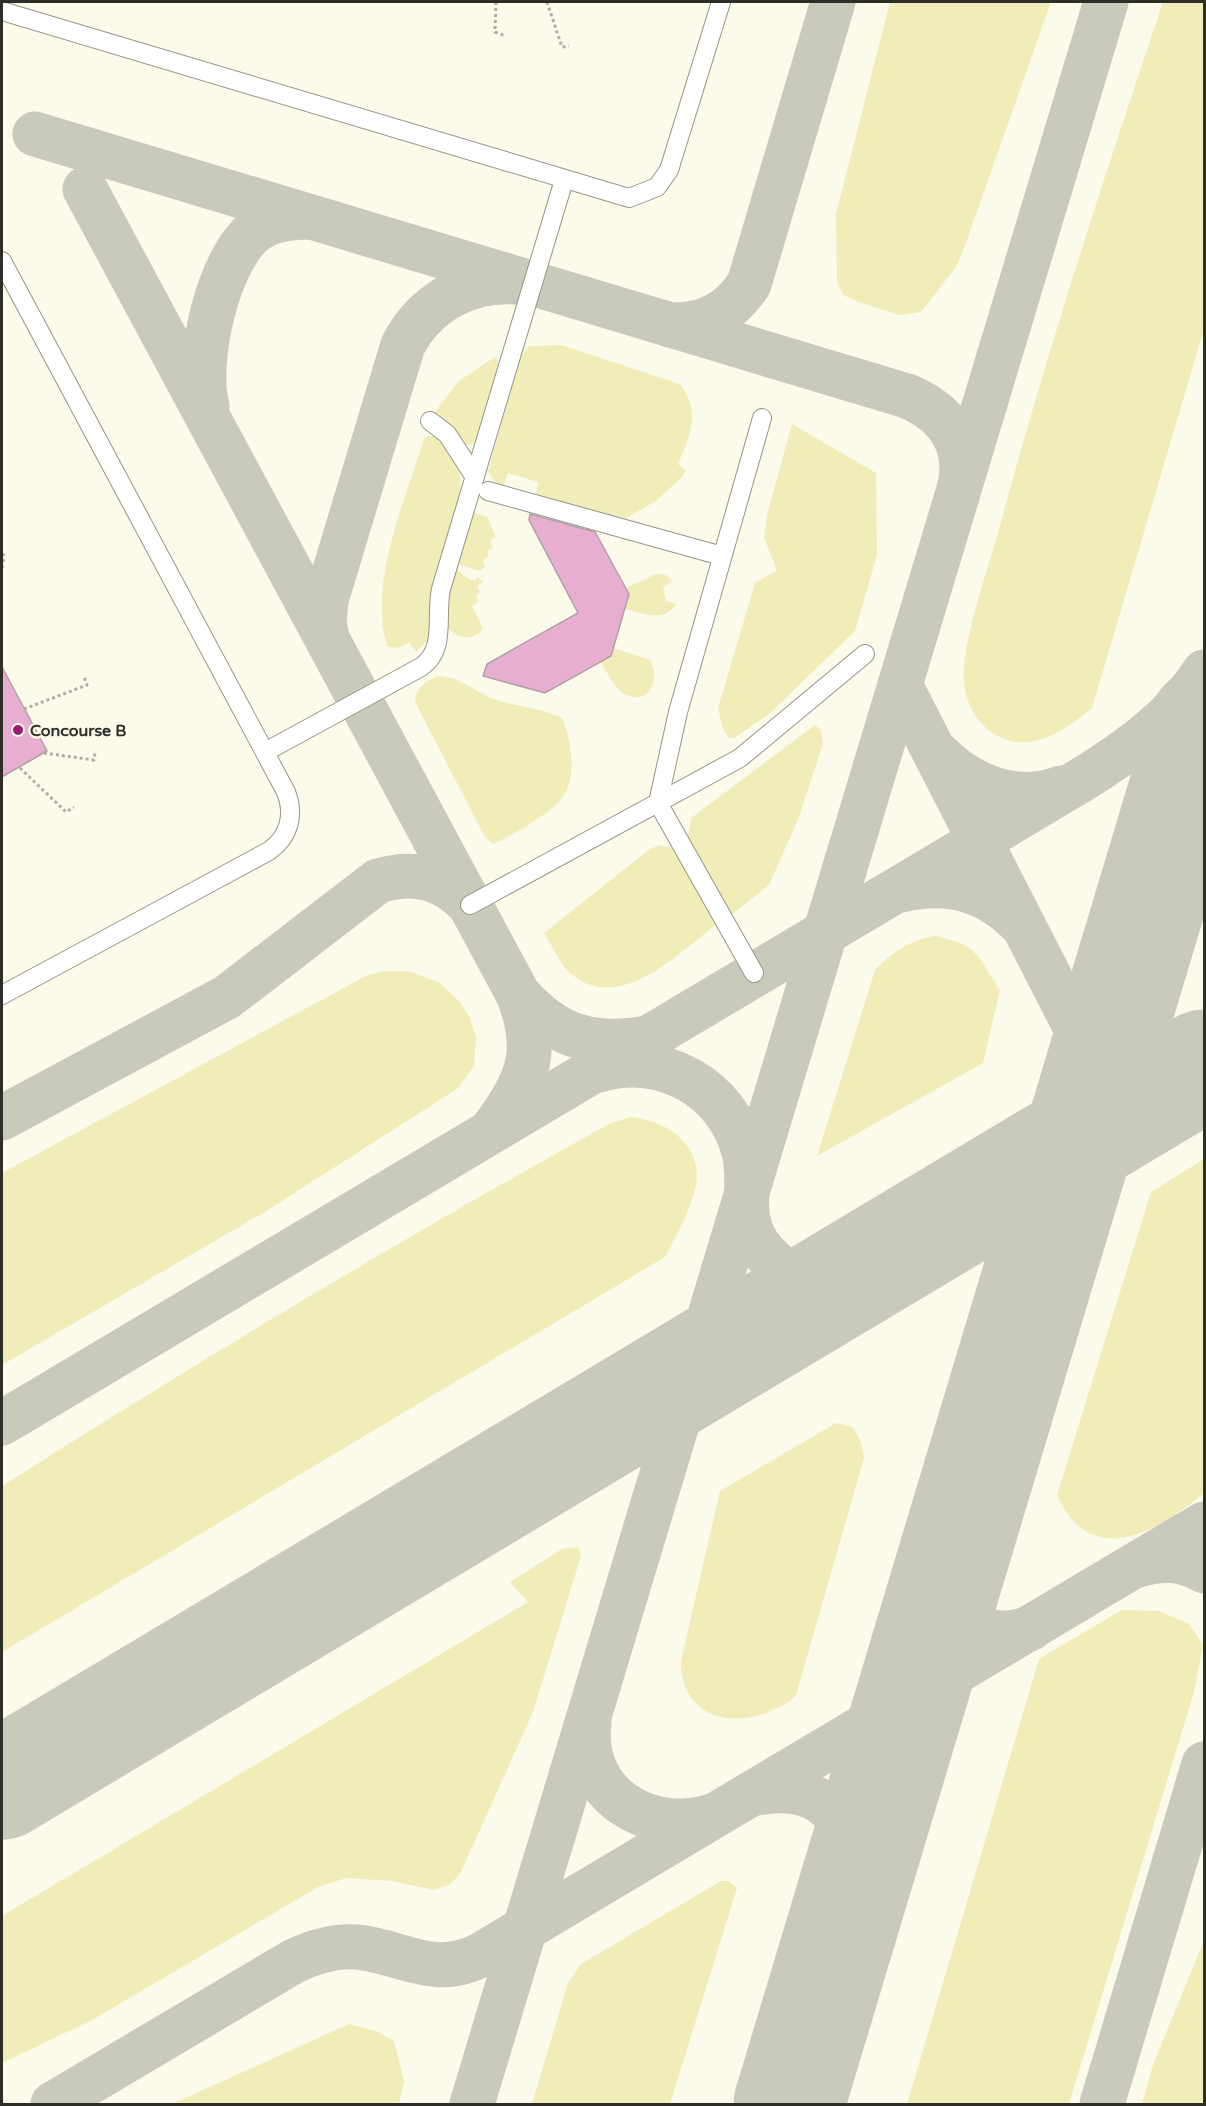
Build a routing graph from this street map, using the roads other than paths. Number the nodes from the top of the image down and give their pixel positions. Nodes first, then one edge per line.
1 (721, 2) edge
2 (2, 11) edge
3 (564, 180) junction
4 (2, 261) edge
5 (762, 418) dead end
6 (430, 421) dead end
7 (475, 477) junction
8 (488, 491) dead end
9 (723, 556) junction
10 (865, 654) dead end
11 (265, 752) junction
12 (658, 803) junction
13 (470, 905) dead end
14 (754, 973) dead end
15 (2, 995) edge

1 - 3 lane
2 - 3 lane
3 - 7 lane
4 - 11 lane
5 - 9 lane
6 - 7 lane
7 - 11 lane
8 - 9 lane
9 - 12 lane
10 - 12 lane
11 - 15 lane
12 - 13 lane
12 - 14 lane

